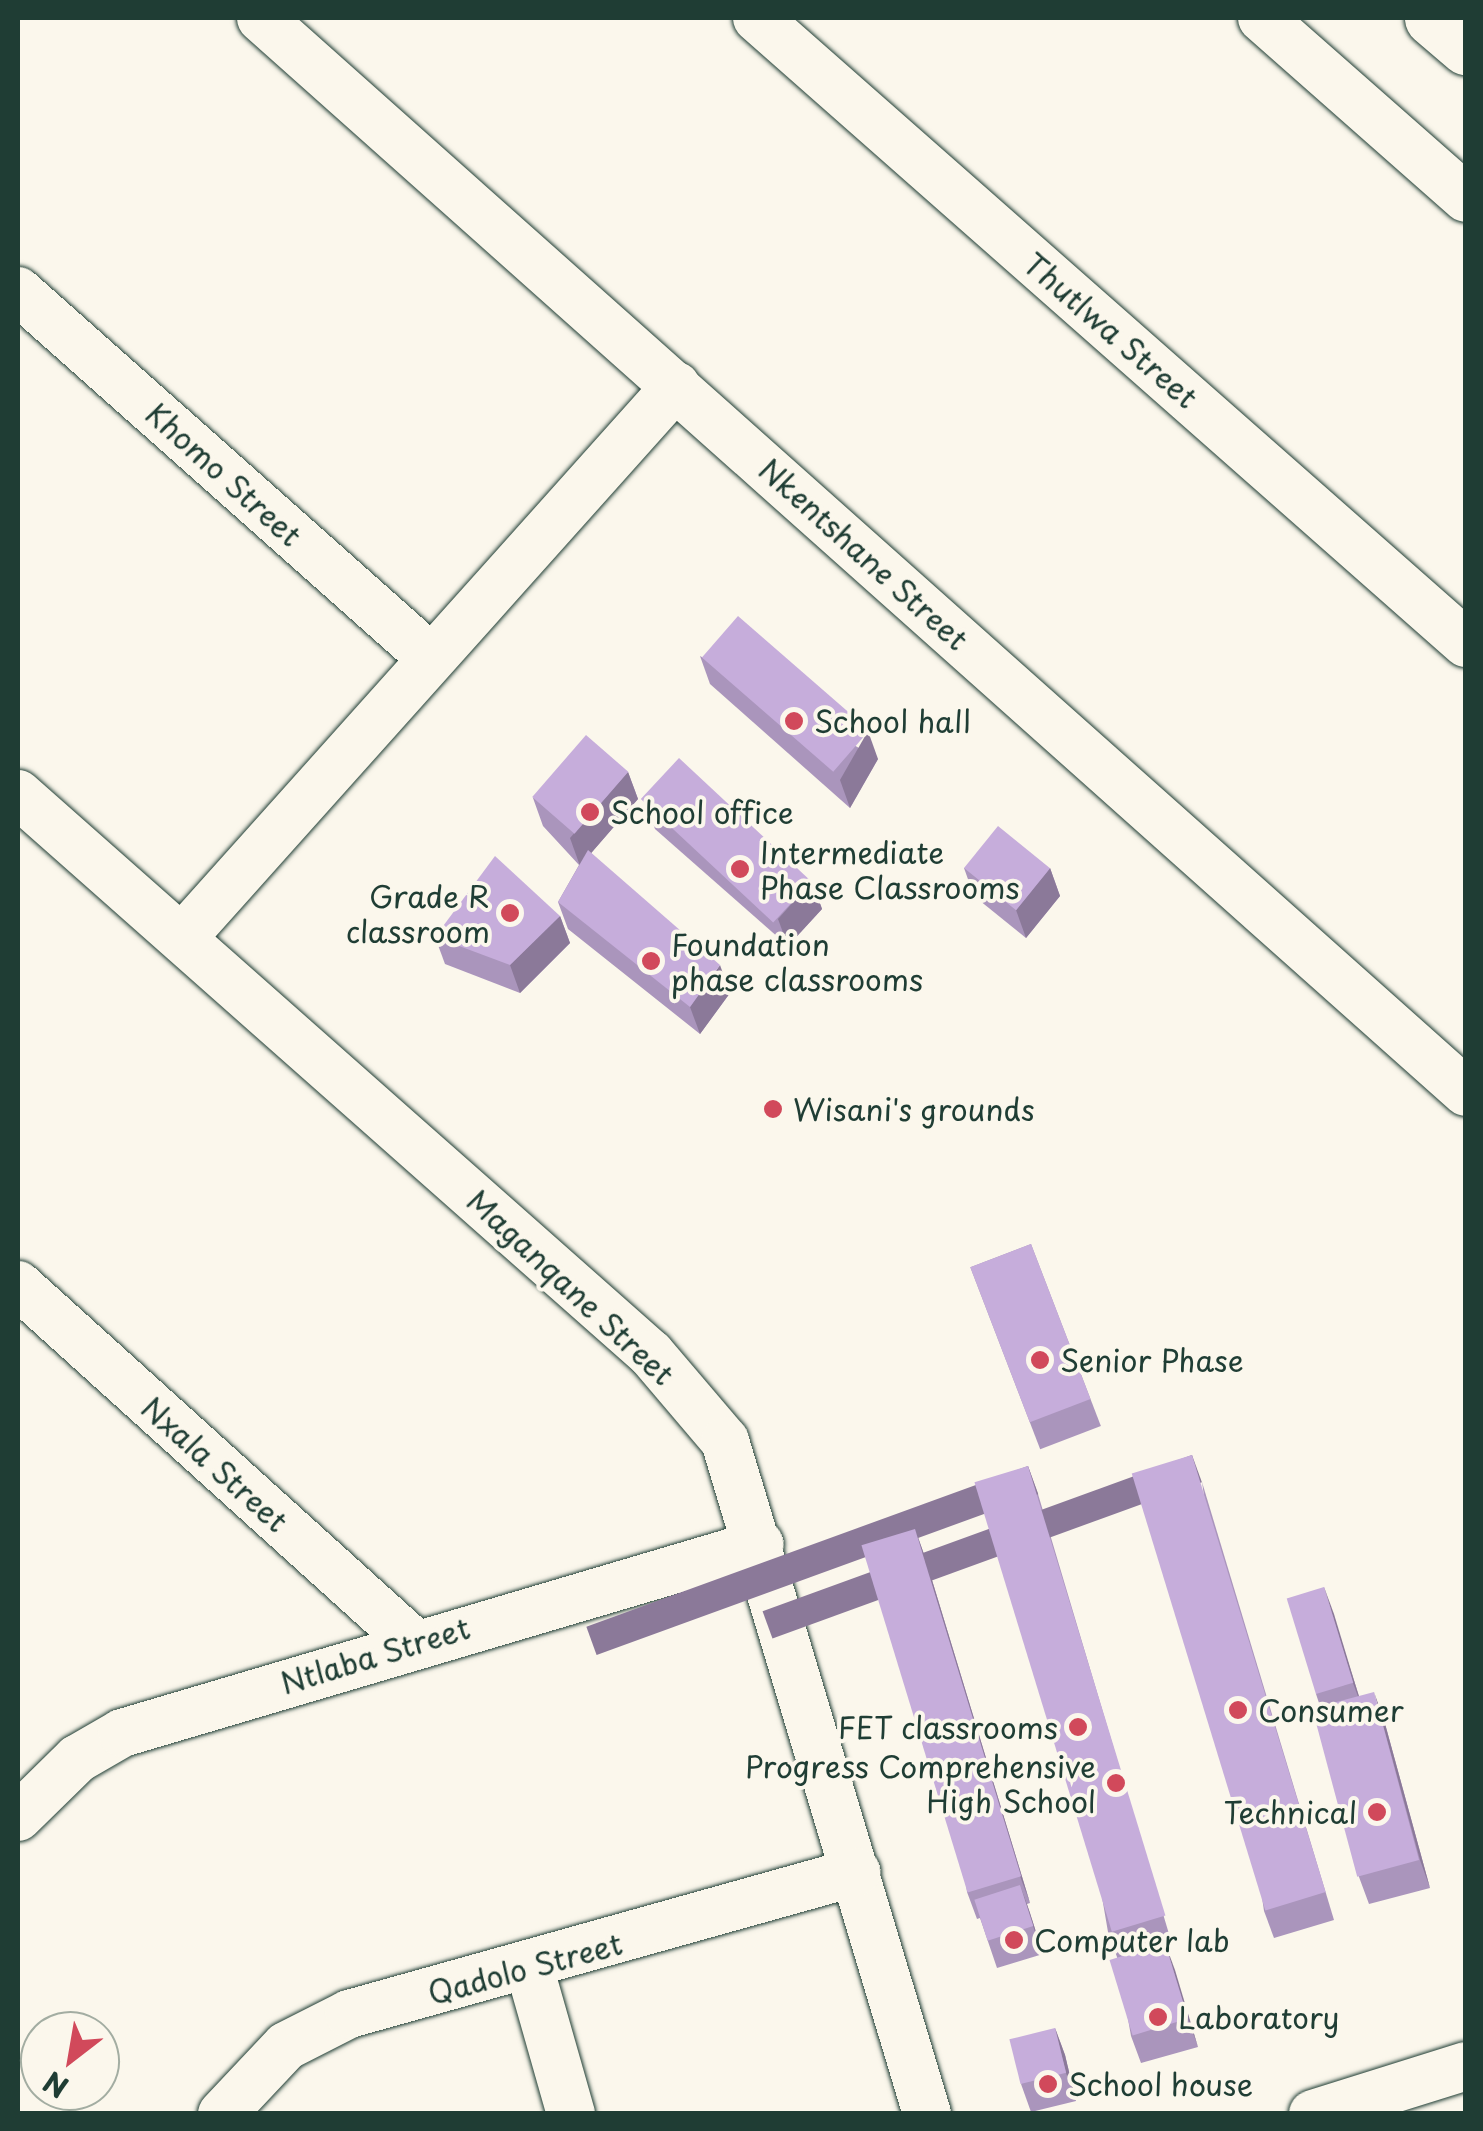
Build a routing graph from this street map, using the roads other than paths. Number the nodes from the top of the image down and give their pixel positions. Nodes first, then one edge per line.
1 (261, 18) edge
2 (756, 18) edge
3 (1262, 18) edge
4 (1432, 18) edge
5 (1466, 48) edge
6 (1466, 198) edge
7 (18, 292) edge
8 (676, 386) junction
9 (1466, 643) edge
10 (430, 657) junction
11 (22, 809) edge
12 (182, 938) junction
13 (1466, 1092) edge
14 (18, 1285) edge
15 (760, 1544) junction
16 (413, 1642) junction
17 (27, 1786) edge
18 (856, 1872) junction
19 (530, 1970) junction
20 (1466, 2066) edge
21 (222, 2114) edge
22 (570, 2114) edge
23 (927, 2114) edge
24 (1312, 2114) edge

1 - 8 street, Nkentshane Street
2 - 9 street, Thutlwa Street
3 - 6 street
4 - 5 street
7 - 10 street, Khomo Street
8 - 10 street
8 - 13 street, Nkentshane Street
10 - 12 street
11 - 12 street, Maganqane Street
12 - 15 street, Maganqane Street
14 - 16 street, Nxala Street
15 - 16 street, Ntlaba Street
15 - 18 street, Maganqane Street
16 - 17 street, Ntlaba Street
18 - 19 street, Qadolo Street
18 - 23 street, Maganqane Street
19 - 21 street, Qadolo Street
19 - 22 street
20 - 24 street

